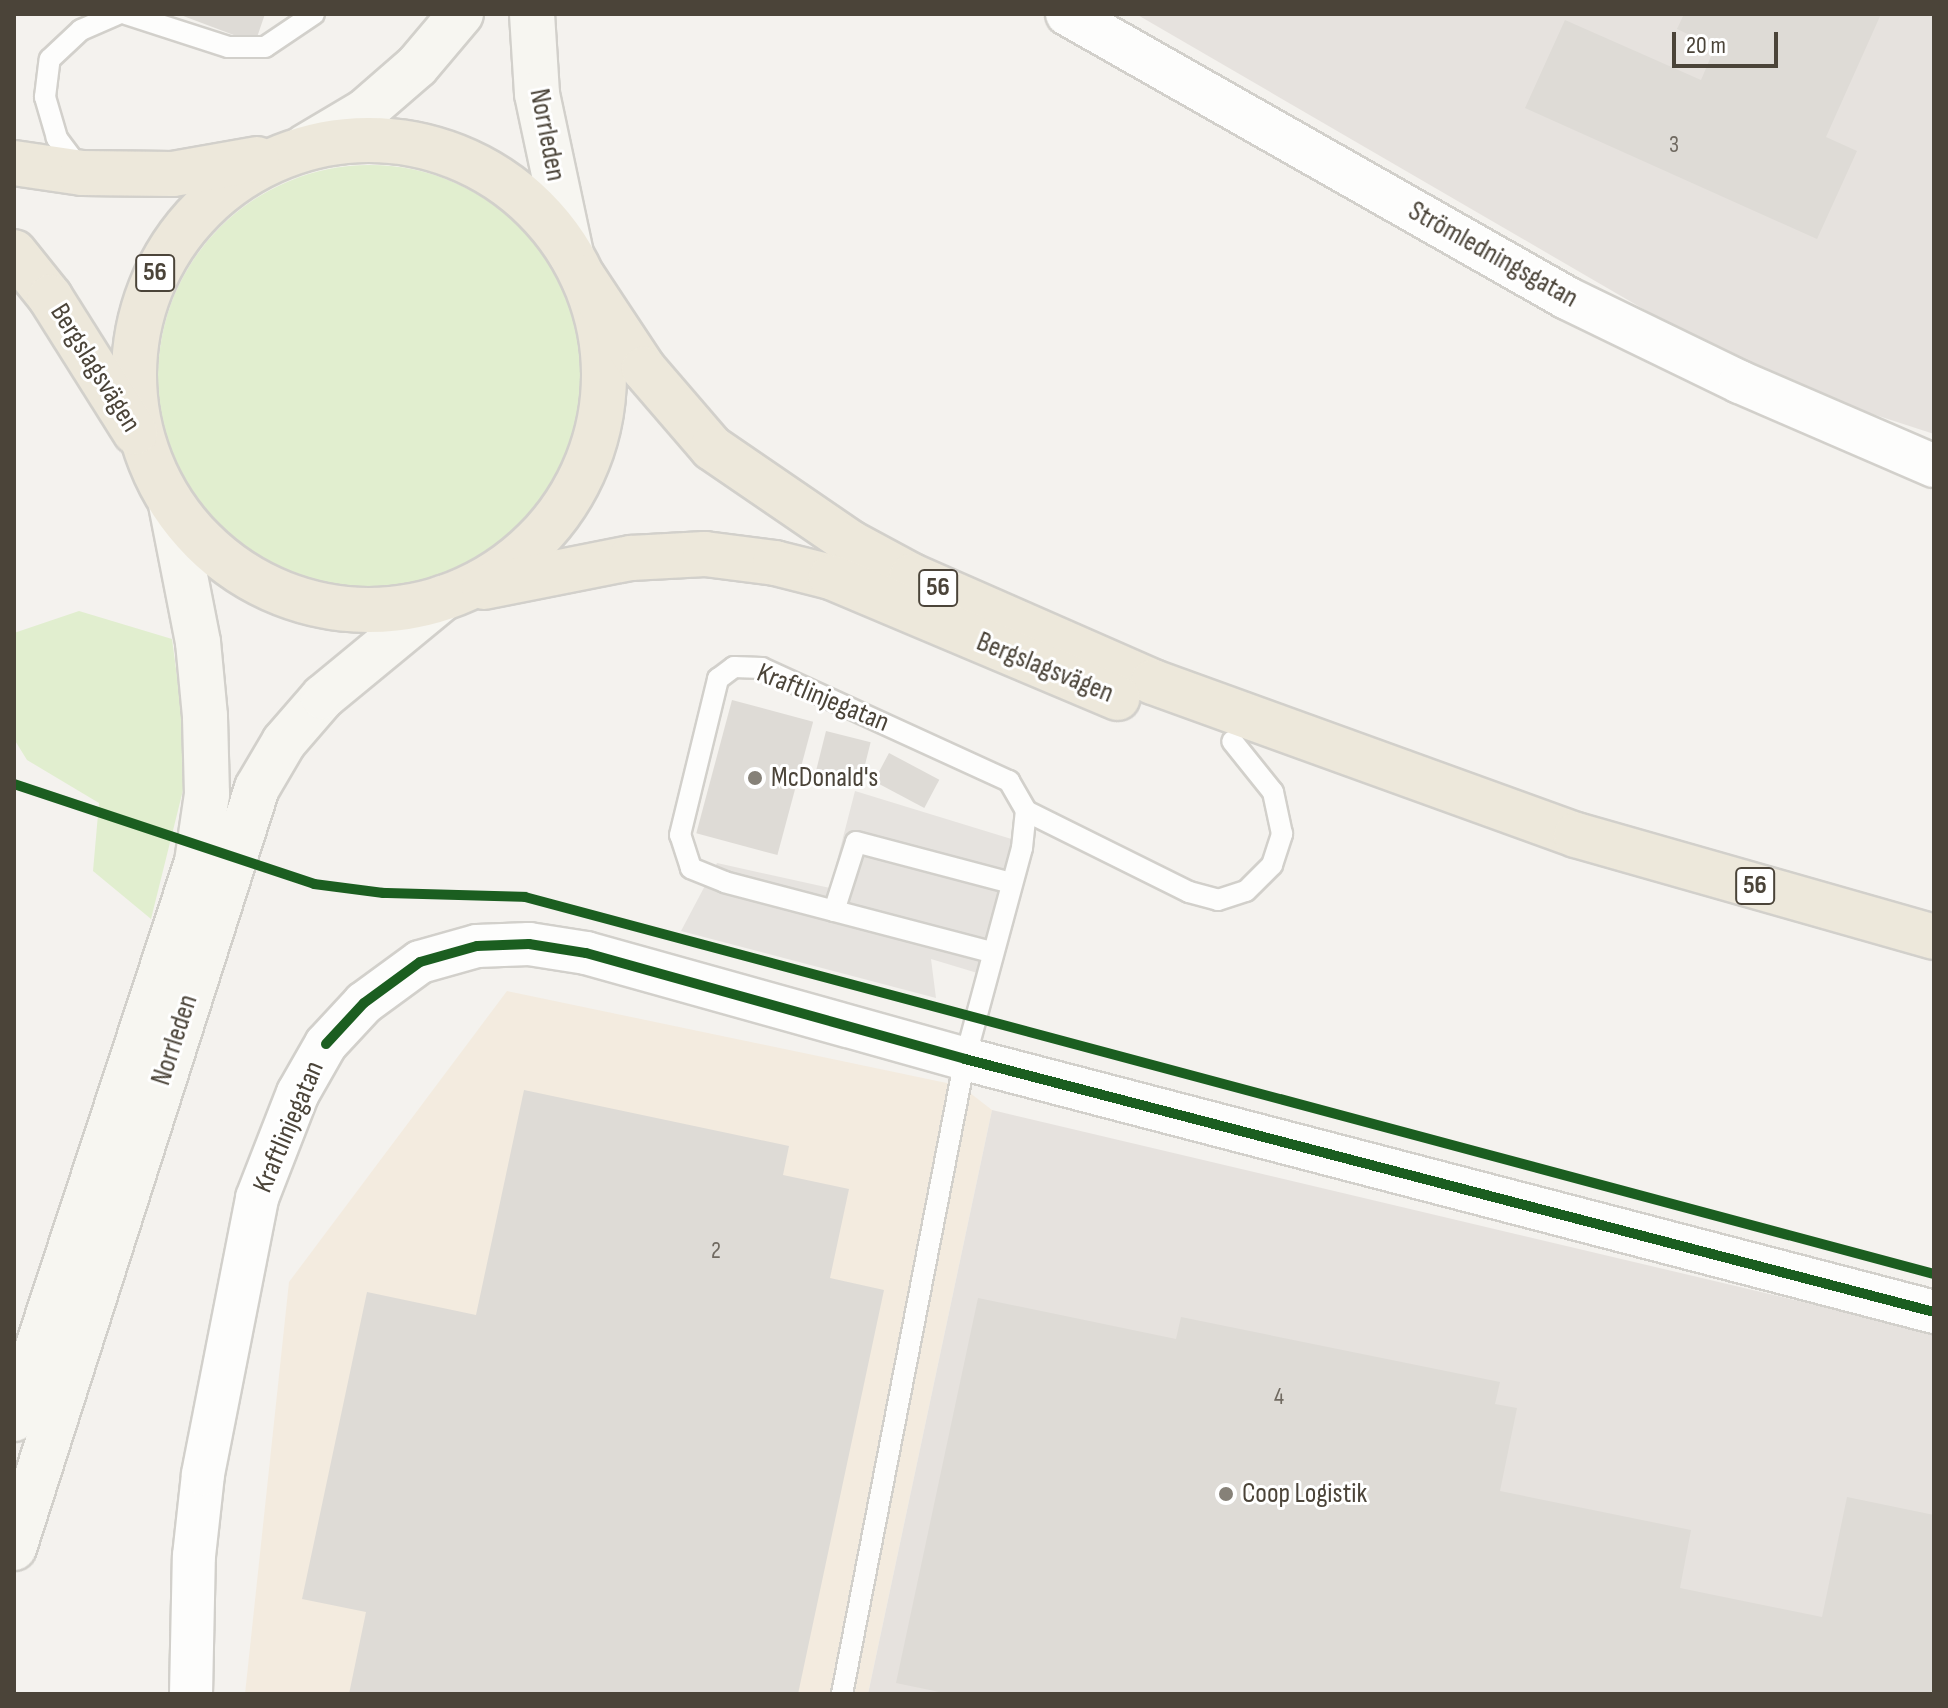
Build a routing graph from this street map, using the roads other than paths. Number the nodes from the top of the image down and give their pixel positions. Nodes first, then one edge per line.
1 (118, 14) edge
2 (126, 14) edge
3 (314, 14) edge
4 (461, 14) edge
5 (532, 14) edge
6 (1067, 14) edge
7 (294, 151) junction
8 (14, 163) edge
9 (82, 173) junction
10 (14, 252) edge
11 (577, 266) junction
12 (144, 447) junction
13 (1934, 466) edge
14 (171, 504) junction
15 (452, 595) junction
16 (1232, 741) junction
17 (1026, 811) junction
18 (1576, 835) junction
19 (1011, 883) junction
20 (834, 911) junction
21 (1934, 937) edge
22 (991, 952) junction
23 (965, 1059) junction
24 (1934, 1312) edge
25 (14, 1419) edge
26 (14, 1548) edge
27 (191, 1694) edge
28 (842, 1694) edge

1 - 9 lane
2 - 3 lane
4 - 7 main road
5 - 11 main road, Norrleden
6 - 13 street, Strömledningsgatan
7 - 9 highway, 56
7 - 11 highway, 56
7 - 12 highway, 56
8 - 9 highway, 56
10 - 12 highway, Bergslagsvägen / 56
11 - 15 highway, 56
11 - 18 highway, Bergslagsvägen / 56
12 - 14 highway, 56
14 - 15 highway, 56
14 - 25 main road, Norrleden
15 - 16 highway, Bergslagsvägen / 56
15 - 26 main road, Norrleden
16 - 17 lane
16 - 18 highway, Bergslagsvägen / 56
17 - 19 lane
17 - 20 lane, Kraftlinjegatan
18 - 21 highway, Bergslagsvägen / 56
19 - 20 lane
19 - 22 lane
20 - 22 lane, Kraftlinjegatan
22 - 23 lane
23 - 24 street, Kraftlinjegatan
23 - 27 street, Kraftlinjegatan
23 - 28 lane

